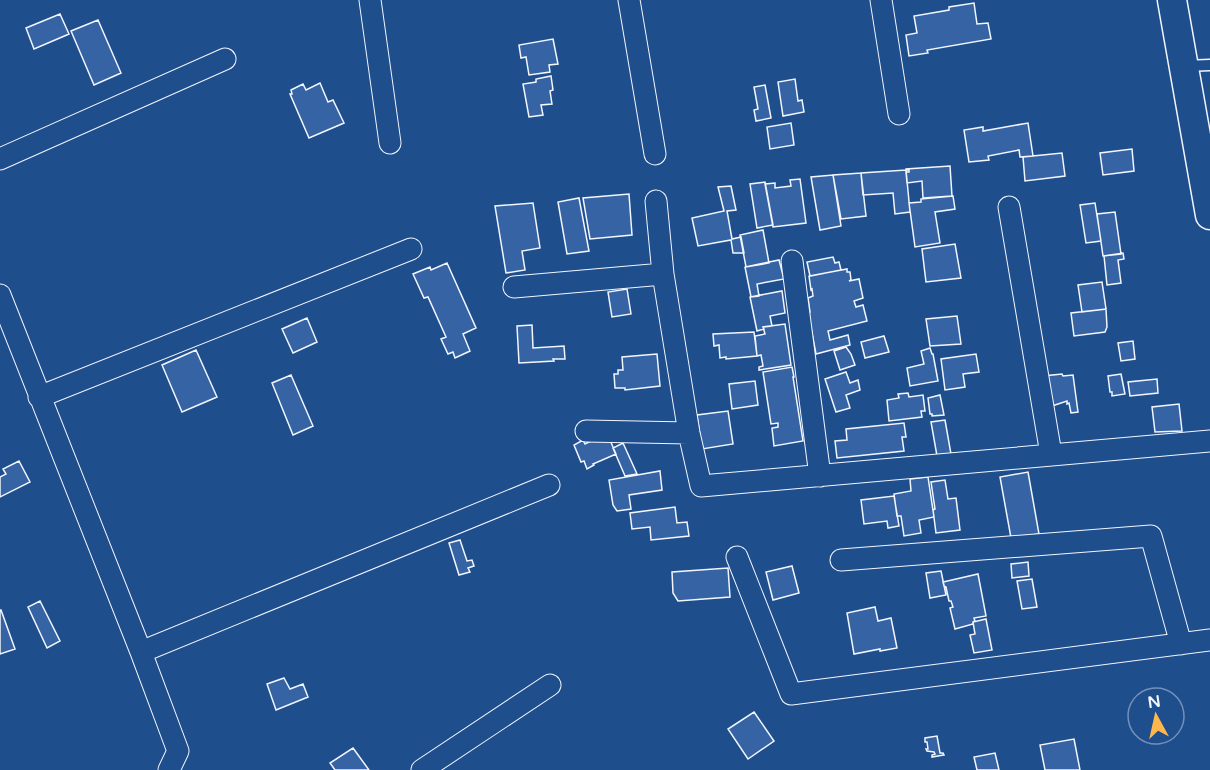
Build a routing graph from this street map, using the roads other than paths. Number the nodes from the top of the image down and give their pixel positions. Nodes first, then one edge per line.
1 (370, 0) edge
2 (629, 0) edge
3 (881, 0) edge
4 (1172, 0) edge
5 (225, 59) dead end
6 (1197, 65) edge
7 (899, 114) dead end
8 (390, 143) dead end
9 (655, 154) dead end
10 (0, 159) edge
11 (656, 201) dead end
12 (1009, 207) dead end
13 (1210, 215) edge
14 (411, 249) dead end
15 (792, 261) dead end
16 (663, 274) junction
17 (514, 287) dead end
18 (0, 295) edge
19 (39, 397) junction
20 (586, 431) dead end
21 (688, 433) junction
22 (1210, 441) edge
23 (1051, 454) junction
24 (820, 476) junction
25 (549, 485) dead end
26 (737, 557) dead end
27 (841, 560) dead end
28 (1210, 640) edge
29 (1181, 644) junction
30 (141, 652) junction
31 (550, 686) dead end
32 (169, 770) edge
33 (422, 770) edge

1 - 8 street
2 - 9 street
3 - 7 street
4 - 6 street
5 - 10 street
6 - 13 street
11 - 16 street
12 - 23 street
14 - 19 street
15 - 24 street
16 - 17 street
16 - 21 street
18 - 19 street
19 - 30 street
20 - 21 street
21 - 24 street
22 - 23 street
23 - 24 street
25 - 30 street
26 - 29 street
27 - 29 street
28 - 29 street
30 - 32 street
31 - 33 street

